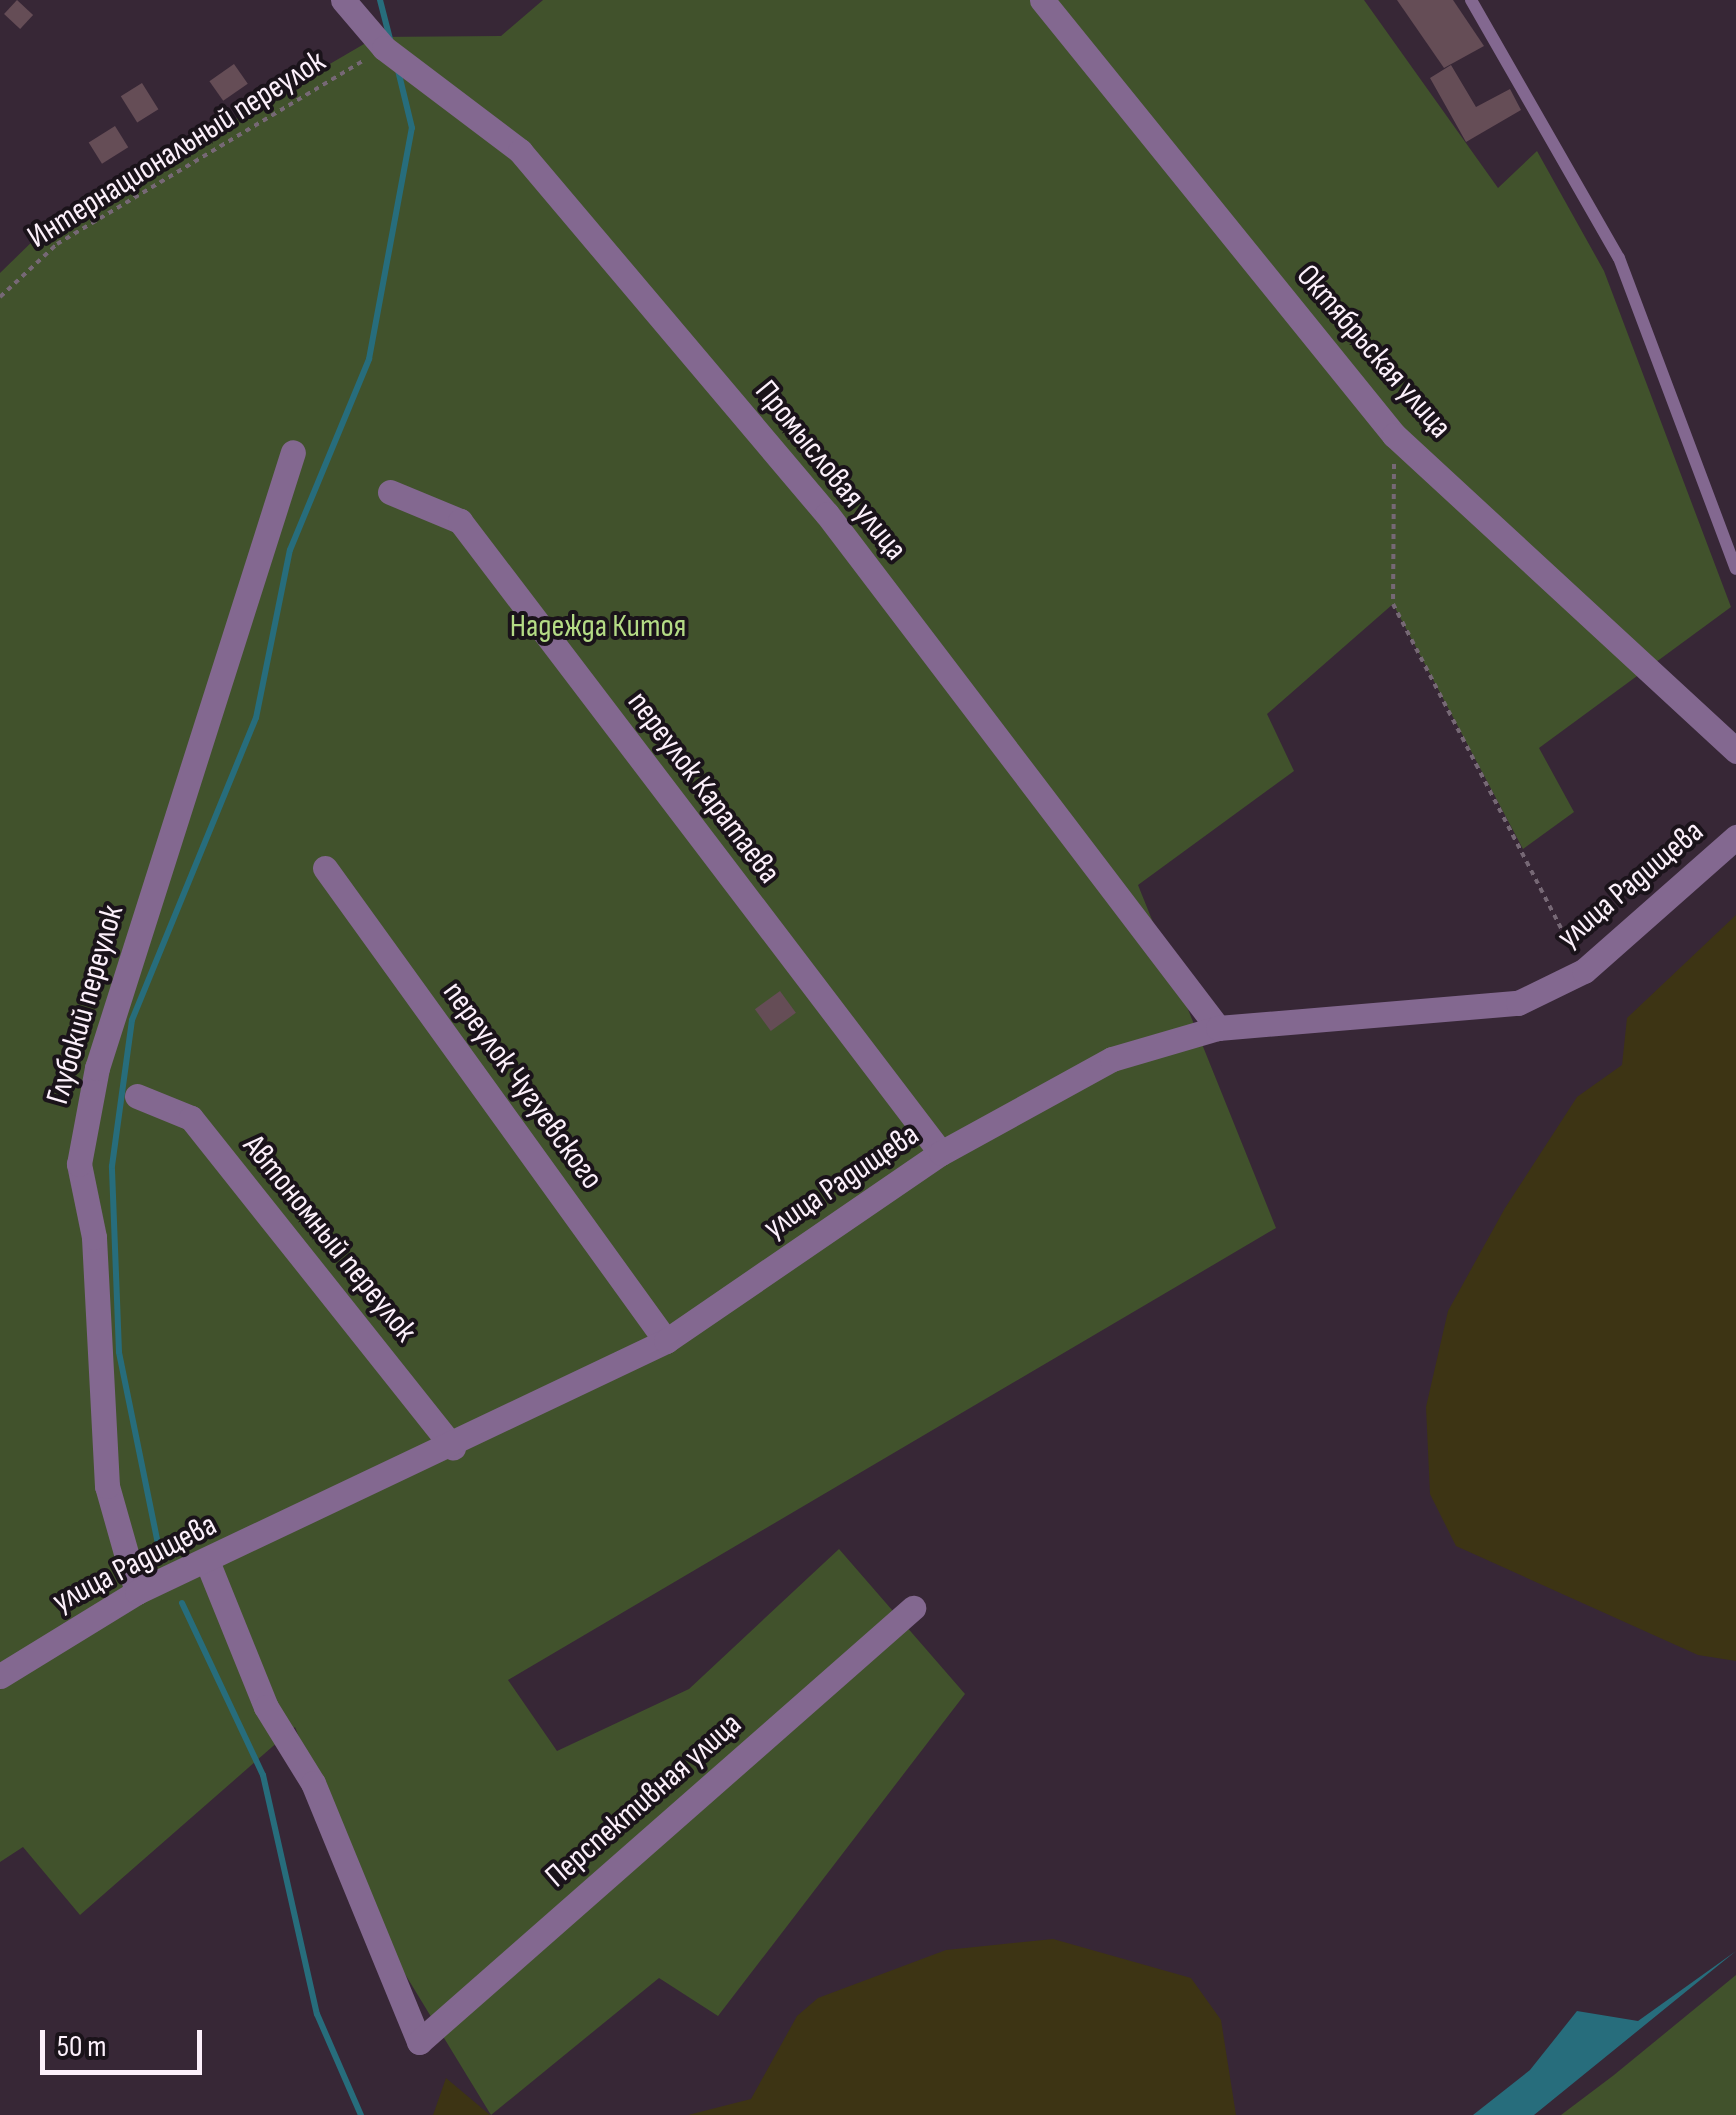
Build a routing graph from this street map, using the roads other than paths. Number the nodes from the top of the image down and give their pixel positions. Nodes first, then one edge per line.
1 (343, 0) edge
2 (1042, 0) edge
3 (1471, 0) edge
4 (293, 452) dead end
5 (390, 492) dead end
6 (1736, 569) edge
7 (1736, 752) edge
8 (1736, 837) edge
9 (325, 868) dead end
10 (1218, 1028) junction
11 (137, 1096) dead end
12 (941, 1153) junction
13 (666, 1341) junction
14 (452, 1446) junction
15 (208, 1562) junction
16 (137, 1592) junction
17 (913, 1608) dead end
18 (0, 1676) edge

1 - 10 street, Промысловая улица
2 - 7 street, Октябрьская улица
3 - 6 lane
4 - 16 street, Глубокий переулок
5 - 12 street, переулок Каратаева
8 - 10 street, улица Радищева
9 - 13 street, переулок Чугуевского
10 - 12 street, улица Радищева
11 - 14 street, Автономный переулок
12 - 13 street, улица Радищева
13 - 14 street, улица Радищева
14 - 15 street, улица Радищева
15 - 16 street, улица Радищева
15 - 17 street, Перспективная улица
16 - 18 street, улица Радищева

